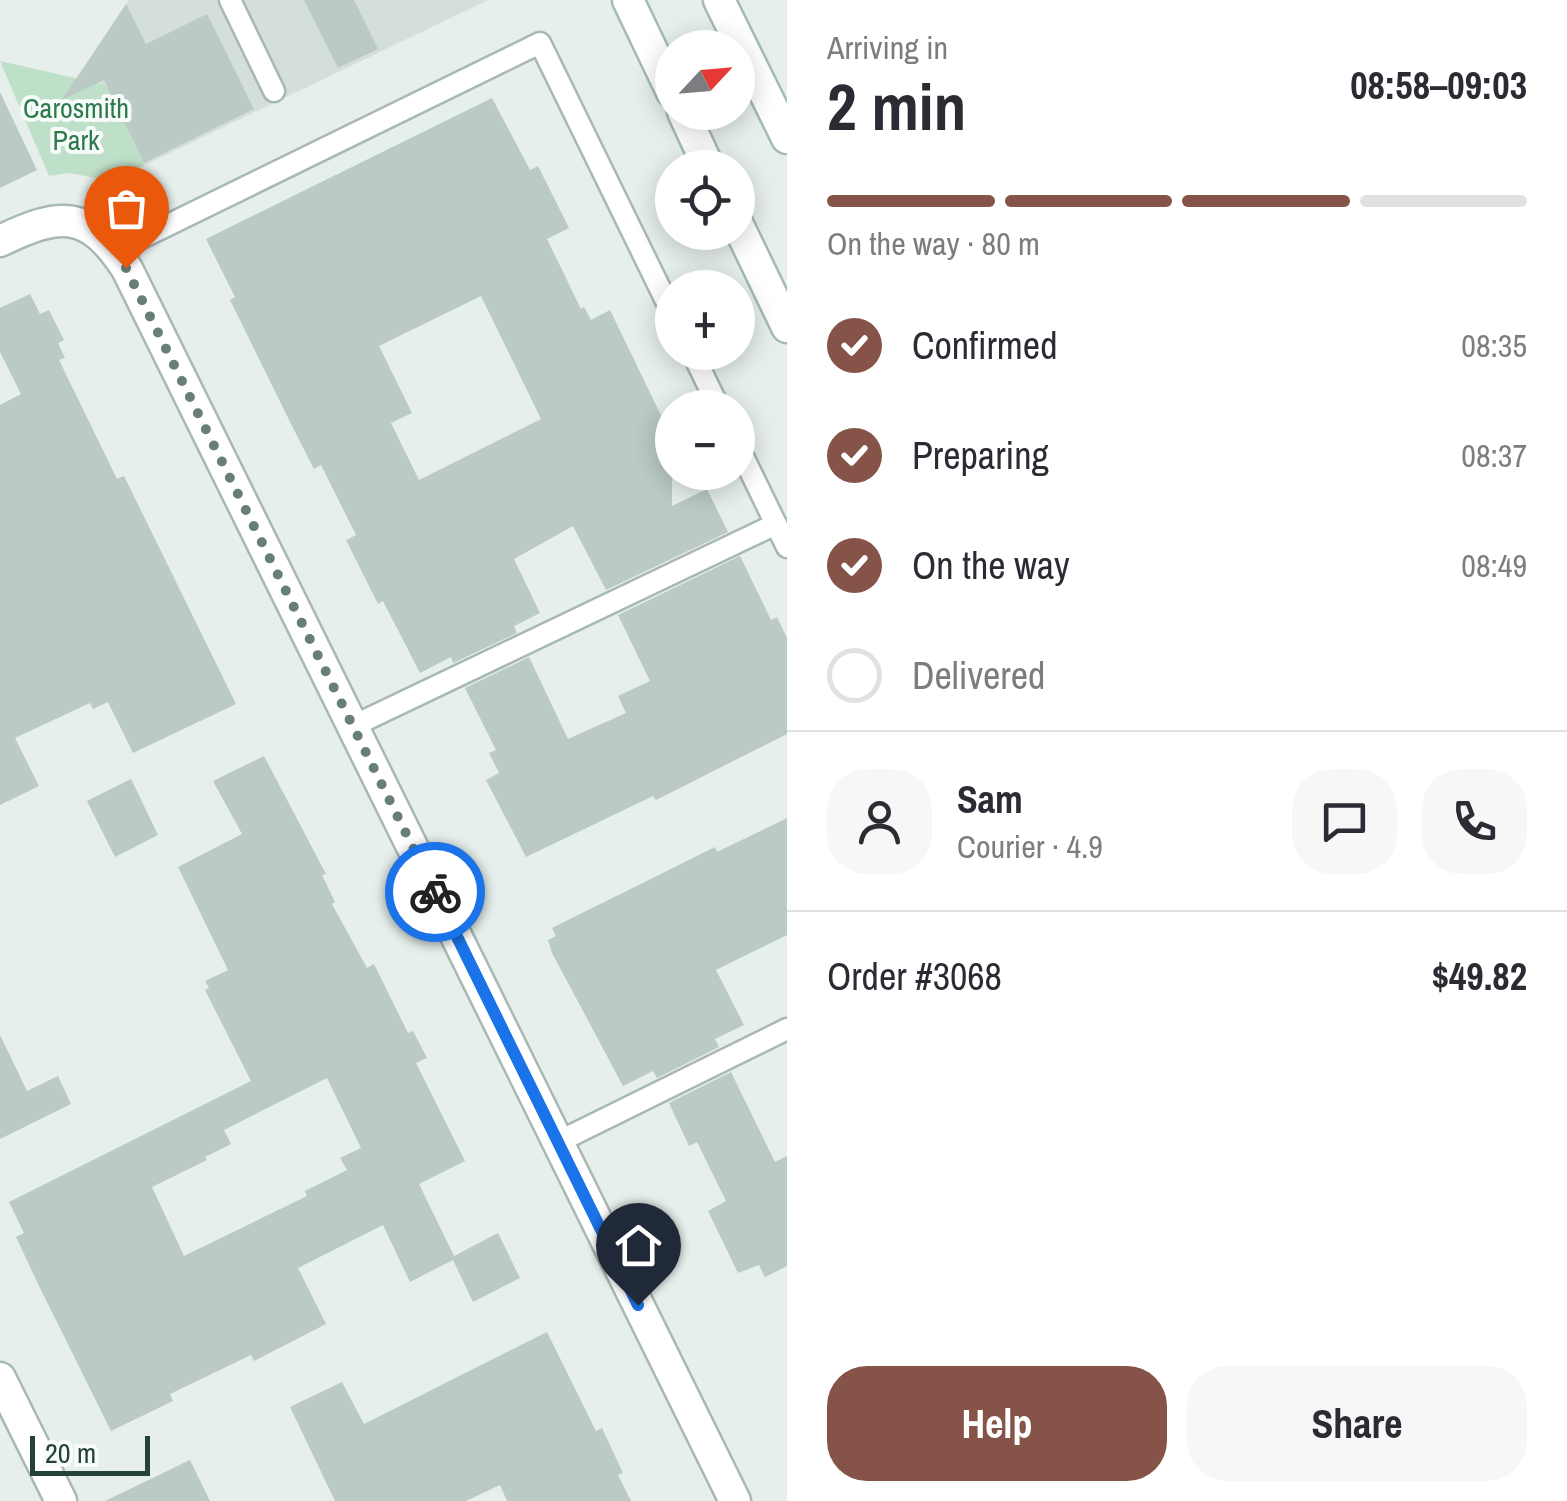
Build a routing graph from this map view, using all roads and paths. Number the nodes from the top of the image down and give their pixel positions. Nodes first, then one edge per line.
1 (230, 0) edge
2 (628, 0) edge
3 (719, 0) edge
4 (655, 56) edge
5 (274, 90) dead end
6 (787, 138) edge
7 (0, 241) edge
8 (750, 250) edge
9 (115, 251) junction
10 (655, 279) edge
11 (787, 327) edge
12 (755, 481) edge
13 (776, 524) junction
14 (787, 548) edge
15 (353, 726) junction
16 (787, 1029) edge
17 (558, 1142) junction
18 (0, 1378) edge
19 (60, 1501) edge
20 (735, 1501) edge

1 - 5 lane
2 - 4 street
3 - 6 street
7 - 9 street
8 - 11 street
9 - 10 lane
9 - 15 street
12 - 13 lane
13 - 14 lane
13 - 15 lane
15 - 17 street
16 - 17 lane
17 - 20 street
18 - 19 street

